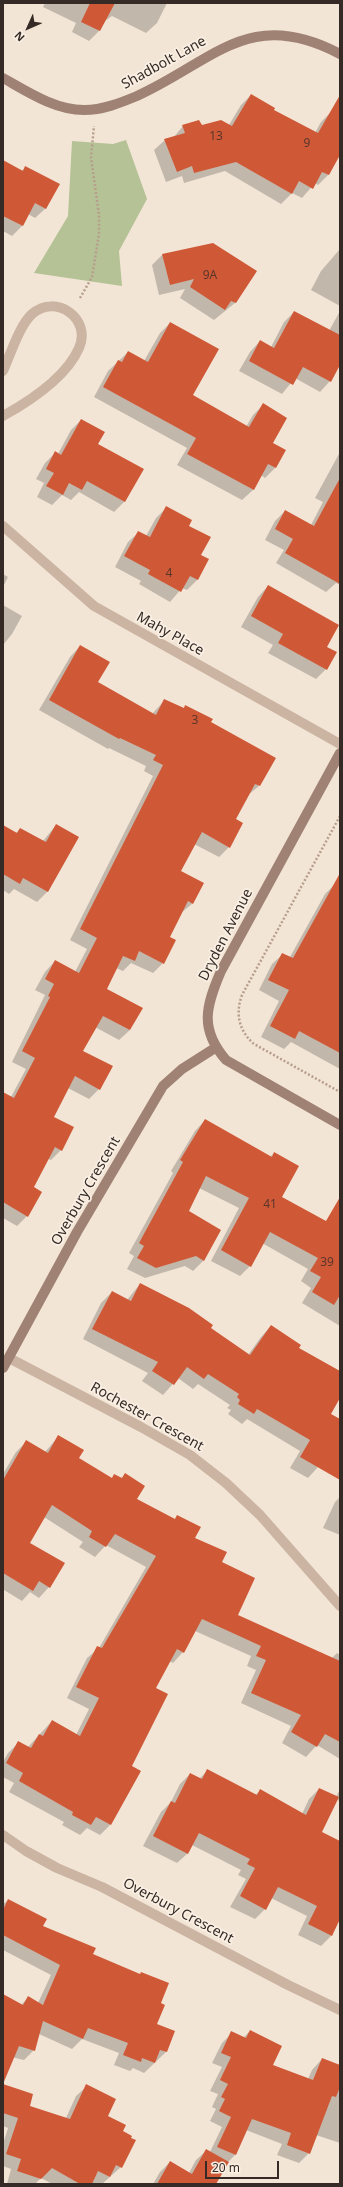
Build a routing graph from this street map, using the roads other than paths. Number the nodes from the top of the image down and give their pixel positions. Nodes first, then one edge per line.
1 (340, 54) edge
2 (3, 78) edge
3 (3, 371) edge
4 (3, 416) edge
5 (3, 526) edge
6 (340, 744) edge
7 (340, 753) edge
8 (215, 1048) junction
9 (340, 1125) edge
10 (8, 1358) junction
11 (3, 1368) edge
12 (340, 1606) edge
13 (3, 1835) edge
14 (340, 2010) edge

1 - 2 street, Shadbolt Lane
3 - 4 street
5 - 6 street, Mahy Place
7 - 8 street, Dryden Avenue
8 - 9 street, Dryden Avenue
8 - 10 street, Overbury Crescent
10 - 11 street, Overbury Crescent
10 - 12 street, Rochester Crescent
13 - 14 street, Overbury Crescent

